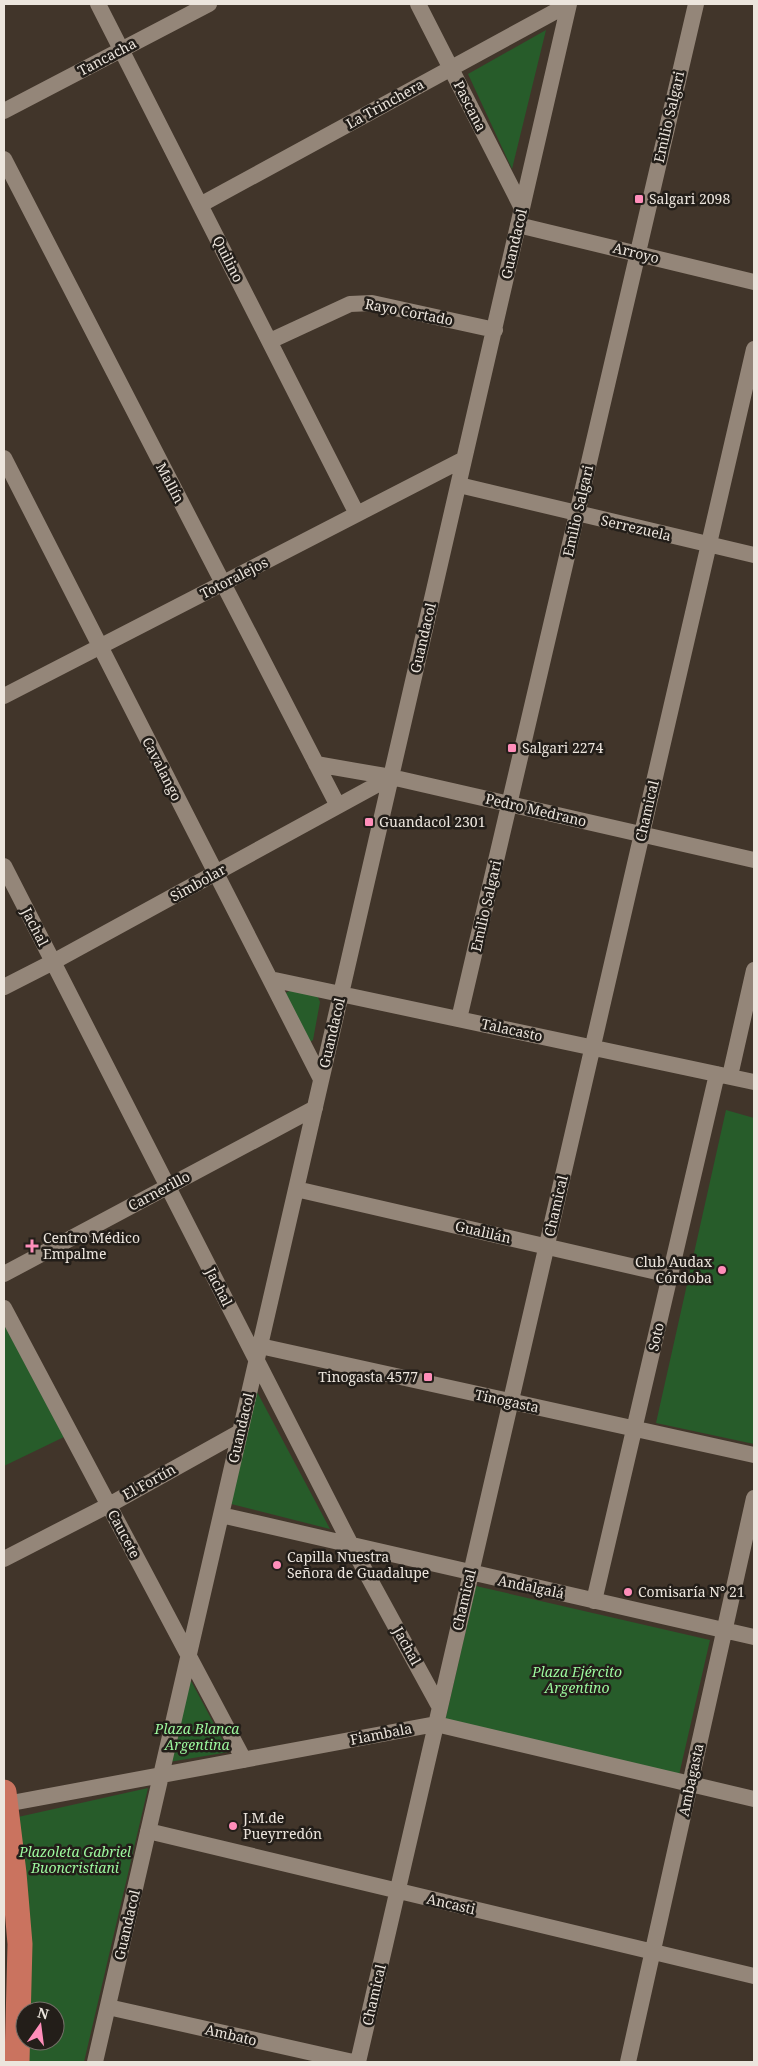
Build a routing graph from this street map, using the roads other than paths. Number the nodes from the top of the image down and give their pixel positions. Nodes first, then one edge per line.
1 (98, 4) edge
2 (210, 4) edge
3 (418, 4) edge
4 (569, 4) edge
5 (696, 4) edge
6 (122, 49) junction
7 (451, 68) junction
8 (4, 111) edge
9 (4, 160) edge
10 (200, 205) junction
11 (522, 208) junction
12 (518, 225) junction
13 (637, 254) junction
14 (754, 282) edge
15 (495, 330) junction
16 (270, 341) junction
17 (754, 349) edge
18 (4, 458) edge
19 (464, 459) junction
20 (459, 485) junction
21 (357, 514) junction
22 (577, 514) junction
23 (709, 545) junction
24 (754, 555) edge
25 (222, 584) junction
26 (100, 646) junction
27 (4, 696) edge
28 (316, 764) junction
29 (391, 777) junction
30 (510, 804) junction
31 (338, 806) junction
32 (642, 834) junction
33 (754, 860) edge
34 (4, 866) edge
35 (216, 873) junction
36 (53, 962) junction
37 (754, 970) edge
38 (270, 979) junction
39 (4, 987) edge
40 (342, 994) junction
41 (459, 1019) junction
42 (593, 1047) junction
43 (723, 1075) junction
44 (321, 1079) junction
45 (754, 1082) edge
46 (315, 1108) junction
47 (168, 1187) junction
48 (296, 1189) junction
49 (546, 1247) junction
50 (4, 1274) edge
51 (670, 1275) junction
52 (4, 1308) edge
53 (258, 1353) junction
54 (510, 1402) junction
55 (634, 1428) junction
56 (240, 1432) junction
57 (754, 1455) edge
58 (754, 1498) edge
59 (109, 1504) junction
60 (221, 1515) junction
61 (352, 1545) junction
62 (4, 1559) edge
63 (470, 1573) junction
64 (594, 1601) junction
65 (724, 1630) junction
66 (754, 1637) edge
67 (189, 1655) junction
68 (439, 1706) junction
69 (436, 1724) junction
70 (244, 1760) junction
71 (161, 1776) junction
72 (690, 1784) junction
73 (5, 1798) edge
74 (754, 1799) edge
75 (148, 1831) junction
76 (398, 1892) junction
77 (653, 1952) junction
78 (754, 1976) edge
79 (108, 2007) junction
80 (17, 2062) edge
81 (95, 2062) edge
82 (353, 2062) edge
83 (358, 2062) edge
84 (628, 2062) edge

1 - 6 street, Quilino
2 - 6 street, Tancacha
3 - 7 street, Pascana
4 - 7 street, La Trinchera
4 - 11 street, Guandacol
5 - 13 street, Emilio Salgari
6 - 8 street, Tancacha
6 - 10 street, Quilino
7 - 10 street, La Trinchera
7 - 11 street, Pascana
9 - 25 street, Mallín
10 - 16 street, Quilino
11 - 12 street, Guandacol
12 - 13 street, Arroyo
12 - 15 street, Guandacol
13 - 14 street, Arroyo
13 - 22 street, Emilio Salgari
15 - 16 street, Rayo Cortado
15 - 19 street, Guandacol
16 - 21 street, Quilino
17 - 23 street, Chamical
18 - 26 street, Cavalango
19 - 20 street, Guandacol
19 - 21 street, Totoralejos
20 - 22 street, Serrezuela
20 - 29 street, Guandacol
21 - 25 street, Totoralejos
22 - 23 street, Serrezuela
22 - 30 street, Emilio Salgari
23 - 24 street, Serrezuela
23 - 32 street, Chamical
25 - 26 street, Totoralejos
25 - 28 street, Mallín
26 - 27 street, Totoralejos
26 - 35 street, Cavalango
28 - 29 street, Pedro Medrano
28 - 31 street, Mallín
29 - 30 street, Pedro Medrano
29 - 31 street, Simbolar
29 - 40 street, Guandacol
30 - 32 street, Pedro Medrano
30 - 41 street, Emilio Salgari
31 - 35 street, Simbolar
32 - 33 street, Pedro Medrano
32 - 42 street, Chamical
34 - 36 street, Jachal
35 - 36 street, Simbolar
35 - 38 street, Cavalango
36 - 39 street, Simbolar
36 - 47 street, Jachal
37 - 43 street, Soto
38 - 40 street, Talacasto
38 - 44 street, Cavalango
40 - 41 street, Talacasto
40 - 44 street, Guandacol
41 - 42 street, Talacasto
42 - 43 street, Talacasto
42 - 49 street, Chamical
43 - 45 street, Talacasto
43 - 51 street, Soto
44 - 46 street, Guandacol
46 - 47 street, Carnerillo
46 - 48 street, Guandacol
47 - 50 street, Carnerillo
47 - 53 street, Jachal
48 - 49 street, Gualilán
48 - 53 street, Guandacol
49 - 51 street, Gualilán
49 - 54 street, Chamical
51 - 55 street, Soto
52 - 59 street, Caucete
53 - 54 street, Tinogasta
53 - 56 street, Guandacol
53 - 61 street, Jachal
54 - 55 street, Tinogasta
54 - 63 street, Chamical
55 - 57 street, Tinogasta
55 - 64 street, Soto
56 - 59 street, El Fortín
56 - 60 street, Guandacol
58 - 65 street, Ambagasta
59 - 62 street, El Fortín
59 - 67 street, Caucete
60 - 61 street, Andalgalá
60 - 67 street, Guandacol
61 - 63 street, Andalgalá
61 - 68 street, Jachal
63 - 64 street, Andalgalá
63 - 68 street, Chamical
64 - 65 street, Andalgalá
65 - 66 street, Andalgalá
65 - 72 street, Ambagasta
67 - 70 street, Caucete
67 - 71 street, Guandacol
68 - 69 street, Chamical
69 - 70 street, Fiambala
69 - 72 street, Fiambala
69 - 76 street, Chamical
70 - 71 street, Fiambala
71 - 73 street, Fiambala
71 - 75 street, Guandacol
72 - 74 street, Fiambala
72 - 77 street, Ambagasta
73 - 80 main road
75 - 76 street, Ancasti
75 - 79 street, Guandacol
76 - 77 street, Ancasti
76 - 83 street, Chamical
77 - 78 street, Ancasti
77 - 84 street, Ambagasta
79 - 81 street, Guandacol
79 - 82 street, Ambato

